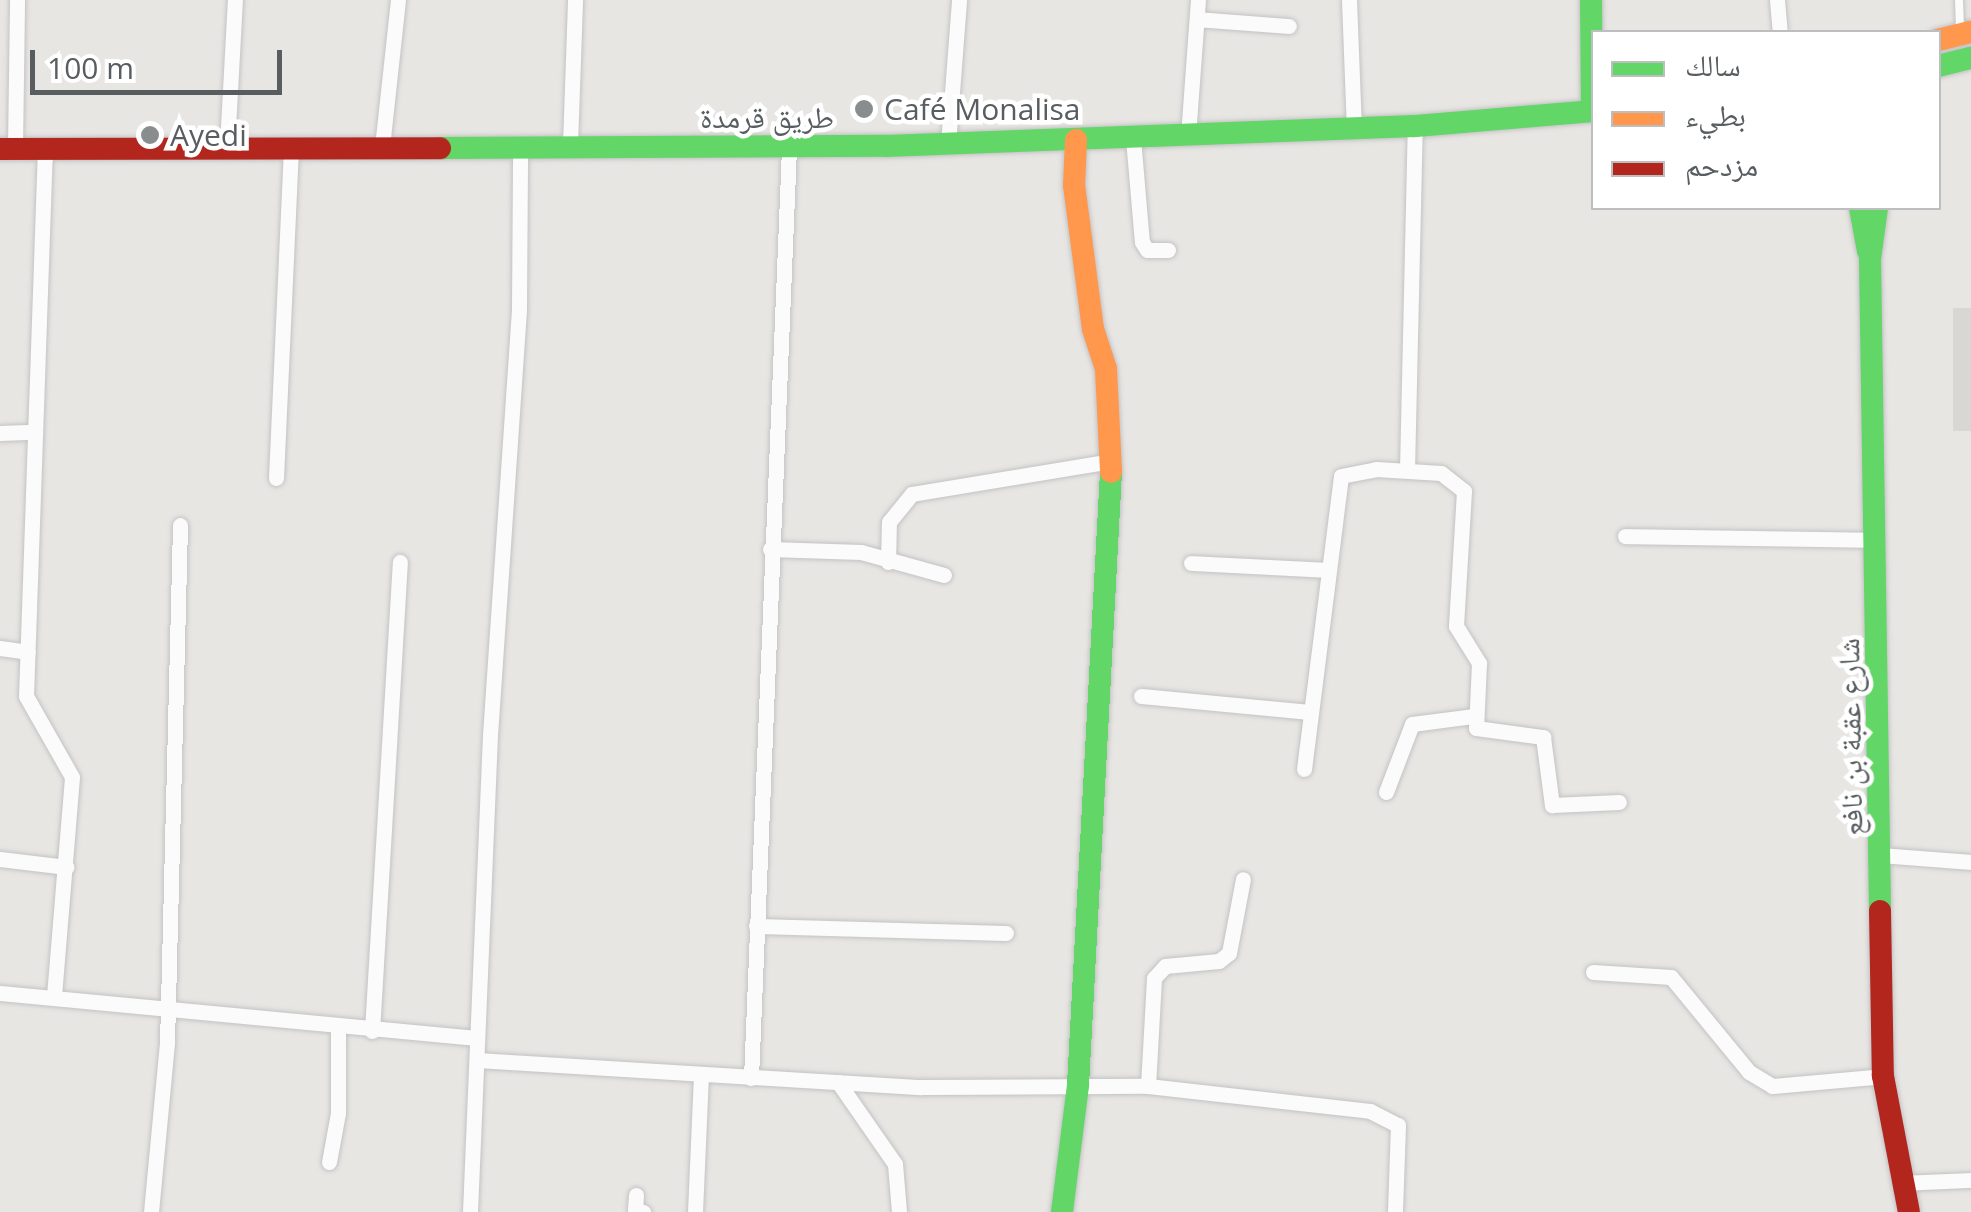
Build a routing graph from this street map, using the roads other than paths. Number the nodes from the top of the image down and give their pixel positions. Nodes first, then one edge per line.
1 (17, 0) edge
2 (234, 0) edge
3 (398, 0) edge
4 (575, 0) edge
5 (959, 0) edge
6 (1198, 0) edge
7 (1349, 0) edge
8 (1590, 0) edge
9 (1776, 0) edge
10 (1958, 0) edge
11 (1198, 20) junction
12 (1289, 26) dead end
13 (1780, 30) edge
14 (1957, 36) edge
15 (1591, 37) edge
16 (1971, 58) edge
17 (1941, 65) edge
18 (1591, 111) edge
19 (1416, 126) junction
20 (1354, 128) junction
21 (1188, 136) junction
22 (1133, 138) junction
23 (1076, 140) junction
24 (948, 144) junction
25 (291, 145) junction
26 (227, 146) junction
27 (382, 146) junction
28 (520, 146) junction
29 (570, 146) junction
30 (45, 147) junction
31 (789, 148) junction
32 (7, 149) edge
33 (1860, 210) edge
34 (1877, 210) edge
35 (1168, 250) dead end
36 (1870, 259) junction
37 (32, 432) junction
38 (0, 434) edge
39 (1112, 461) junction
40 (1407, 470) junction
41 (276, 478) dead end
42 (180, 524) dead end
43 (1625, 536) dead end
44 (1878, 540) junction
45 (770, 550) junction
46 (400, 562) dead end
47 (888, 562) junction
48 (1191, 563) dead end
49 (1326, 570) junction
50 (944, 575) dead end
51 (0, 648) edge
52 (28, 652) junction
53 (1141, 696) dead end
54 (1310, 712) junction
55 (1474, 716) junction
56 (1304, 769) dead end
57 (1386, 792) dead end
58 (1620, 802) dead end
59 (1881, 855) junction
60 (0, 859) edge
61 (1971, 862) edge
62 (67, 867) junction
63 (1243, 879) dead end
64 (756, 926) junction
65 (1006, 933) dead end
66 (1593, 972) dead end
67 (0, 993) edge
68 (54, 996) junction
69 (164, 1012) junction
70 (338, 1028) junction
71 (372, 1031) junction
72 (477, 1038) junction
73 (478, 1060) junction
74 (701, 1076) junction
75 (1883, 1076) junction
76 (751, 1078) junction
77 (838, 1082) junction
78 (1078, 1085) junction
79 (1148, 1086) junction
80 (329, 1162) dead end
81 (1971, 1180) edge
82 (1901, 1183) junction
83 (636, 1195) dead end
84 (151, 1212) edge
85 (470, 1212) edge
86 (643, 1212) edge
87 (695, 1212) edge
88 (900, 1212) edge
89 (1062, 1212) edge
90 (1395, 1212) edge
91 (1909, 1212) edge

1 - 32 street
2 - 26 street
3 - 27 street
4 - 29 street
5 - 24 street
6 - 11 street
7 - 20 street
8 - 15 main road
9 - 13 street
10 - 14 lane
11 - 12 street
11 - 21 street
16 - 17 main road
18 - 19 main road, طريق قرمدة
19 - 20 main road, طريق قرمدة
19 - 40 street
20 - 21 main road, طريق قرمدة
21 - 22 main road, طريق قرمدة
22 - 23 main road, طريق قرمدة
22 - 35 street
23 - 24 main road, طريق قرمدة
23 - 39 main road
24 - 31 main road, طريق قرمدة
25 - 26 main road, طريق قرمدة
25 - 27 main road, طريق قرمدة
25 - 41 street
26 - 30 main road, طريق قرمدة
27 - 28 main road, طريق قرمدة
28 - 29 main road, طريق قرمدة
28 - 72 street
29 - 31 main road, طريق قرمدة
30 - 32 main road, طريق قرمدة
30 - 37 street
31 - 45 street
33 - 36 main road, شارع عقبة بن نافع
34 - 36 main road, شارع عقبة بن نافع
36 - 44 main road, شارع عقبة بن نافع
37 - 38 street
37 - 52 street
39 - 47 street
39 - 78 main road
40 - 49 street
40 - 55 street
42 - 69 street
43 - 44 street
44 - 59 main road, شارع عقبة بن نافع
45 - 47 street
45 - 64 street
46 - 71 street
47 - 50 street
48 - 49 street
49 - 54 street
51 - 52 street
52 - 62 street
53 - 54 street
54 - 56 street
55 - 57 street
55 - 58 street
59 - 61 street
59 - 75 main road, شارع عقبة بن نافع
60 - 62 street
62 - 68 street
63 - 79 street
64 - 65 street
64 - 76 street
66 - 75 street
67 - 68 street
68 - 69 street
69 - 70 street
69 - 84 street
70 - 71 street
70 - 80 street
71 - 72 street
72 - 73 street
73 - 74 street
73 - 85 street
74 - 76 street
74 - 87 street
75 - 82 main road, شارع عقبة بن نافع
76 - 77 street
77 - 78 street
77 - 88 street
78 - 79 street
78 - 89 main road
79 - 90 street
81 - 82 street
82 - 91 main road, شارع عقبة بن نافع
83 - 86 street

